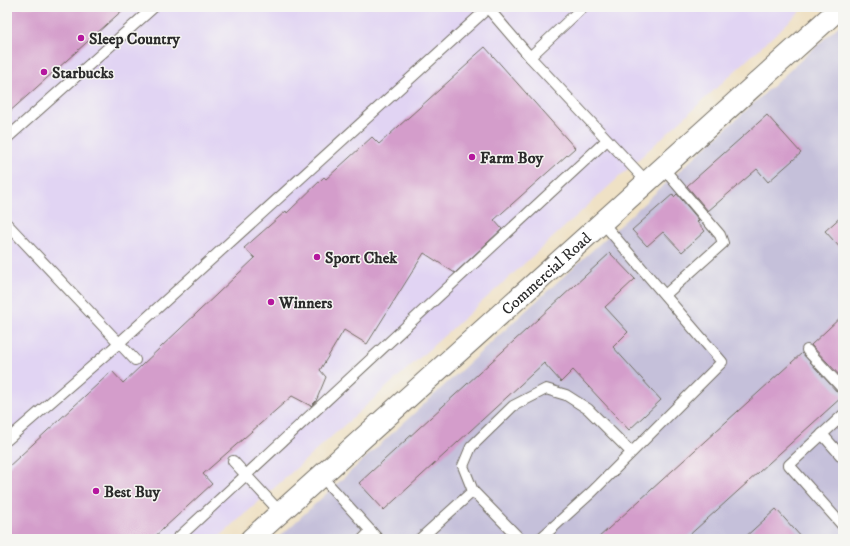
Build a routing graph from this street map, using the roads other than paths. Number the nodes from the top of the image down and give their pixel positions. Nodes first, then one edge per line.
1 (154, 7) edge
2 (583, 7) edge
3 (841, 7) edge
4 (487, 8) edge
5 (530, 57) junction
6 (7, 138) edge
7 (607, 140) junction
8 (663, 168) junction
9 (647, 182) junction
10 (602, 222) junction
11 (7, 224) edge
12 (665, 295) junction
13 (119, 343) junction
14 (807, 350) dead end
15 (135, 360) dead end
16 (843, 389) edge
17 (843, 415) edge
18 (822, 434) junction
19 (7, 440) edge
20 (631, 452) junction
21 (843, 458) edge
22 (233, 461) dead end
23 (246, 475) junction
24 (321, 476) junction
25 (473, 491) junction
26 (280, 512) junction
27 (843, 526) edge
28 (375, 535) edge
29 (177, 539) edge
30 (251, 539) edge
31 (363, 539) edge
32 (420, 539) edge
33 (520, 539) edge
34 (540, 539) edge

1 - 6 lane
2 - 5 lane
3 - 8 street, Commercial Road
4 - 5 lane
4 - 13 lane
5 - 7 lane
7 - 9 lane
7 - 23 lane
8 - 9 street, Commercial Road
8 - 12 lane
9 - 10 street, Commercial Road
10 - 12 lane
10 - 24 street, Commercial Road
11 - 13 lane
12 - 20 lane
13 - 15 lane
13 - 19 lane
14 - 16 lane
17 - 18 lane
18 - 21 lane
18 - 27 lane
20 - 25 lane
20 - 34 lane
22 - 23 lane
23 - 26 lane
23 - 29 lane
24 - 26 street, Commercial Road
24 - 28 lane
25 - 32 lane
25 - 33 lane
26 - 30 street, Commercial Road
28 - 31 lane

